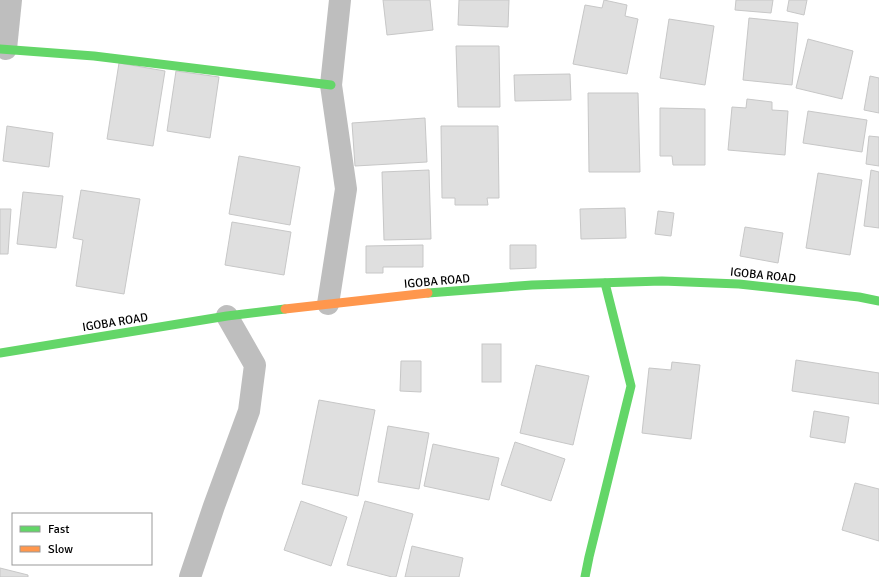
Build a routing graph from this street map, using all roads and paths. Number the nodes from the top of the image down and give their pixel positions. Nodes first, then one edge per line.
1 (12, 0) edge
2 (340, 0) edge
3 (3, 49) edge
4 (331, 85) junction
5 (605, 283) junction
6 (879, 301) edge
7 (328, 304) junction
8 (227, 316) junction
9 (0, 353) edge
10 (190, 577) edge
11 (585, 577) edge

1 - 3 street
2 - 4 street
3 - 4 street
4 - 7 street
5 - 6 street, IGOBA ROAD
5 - 7 street, IGOBA ROAD
5 - 11 street
7 - 8 street, IGOBA ROAD
8 - 9 street, IGOBA ROAD
8 - 10 street

